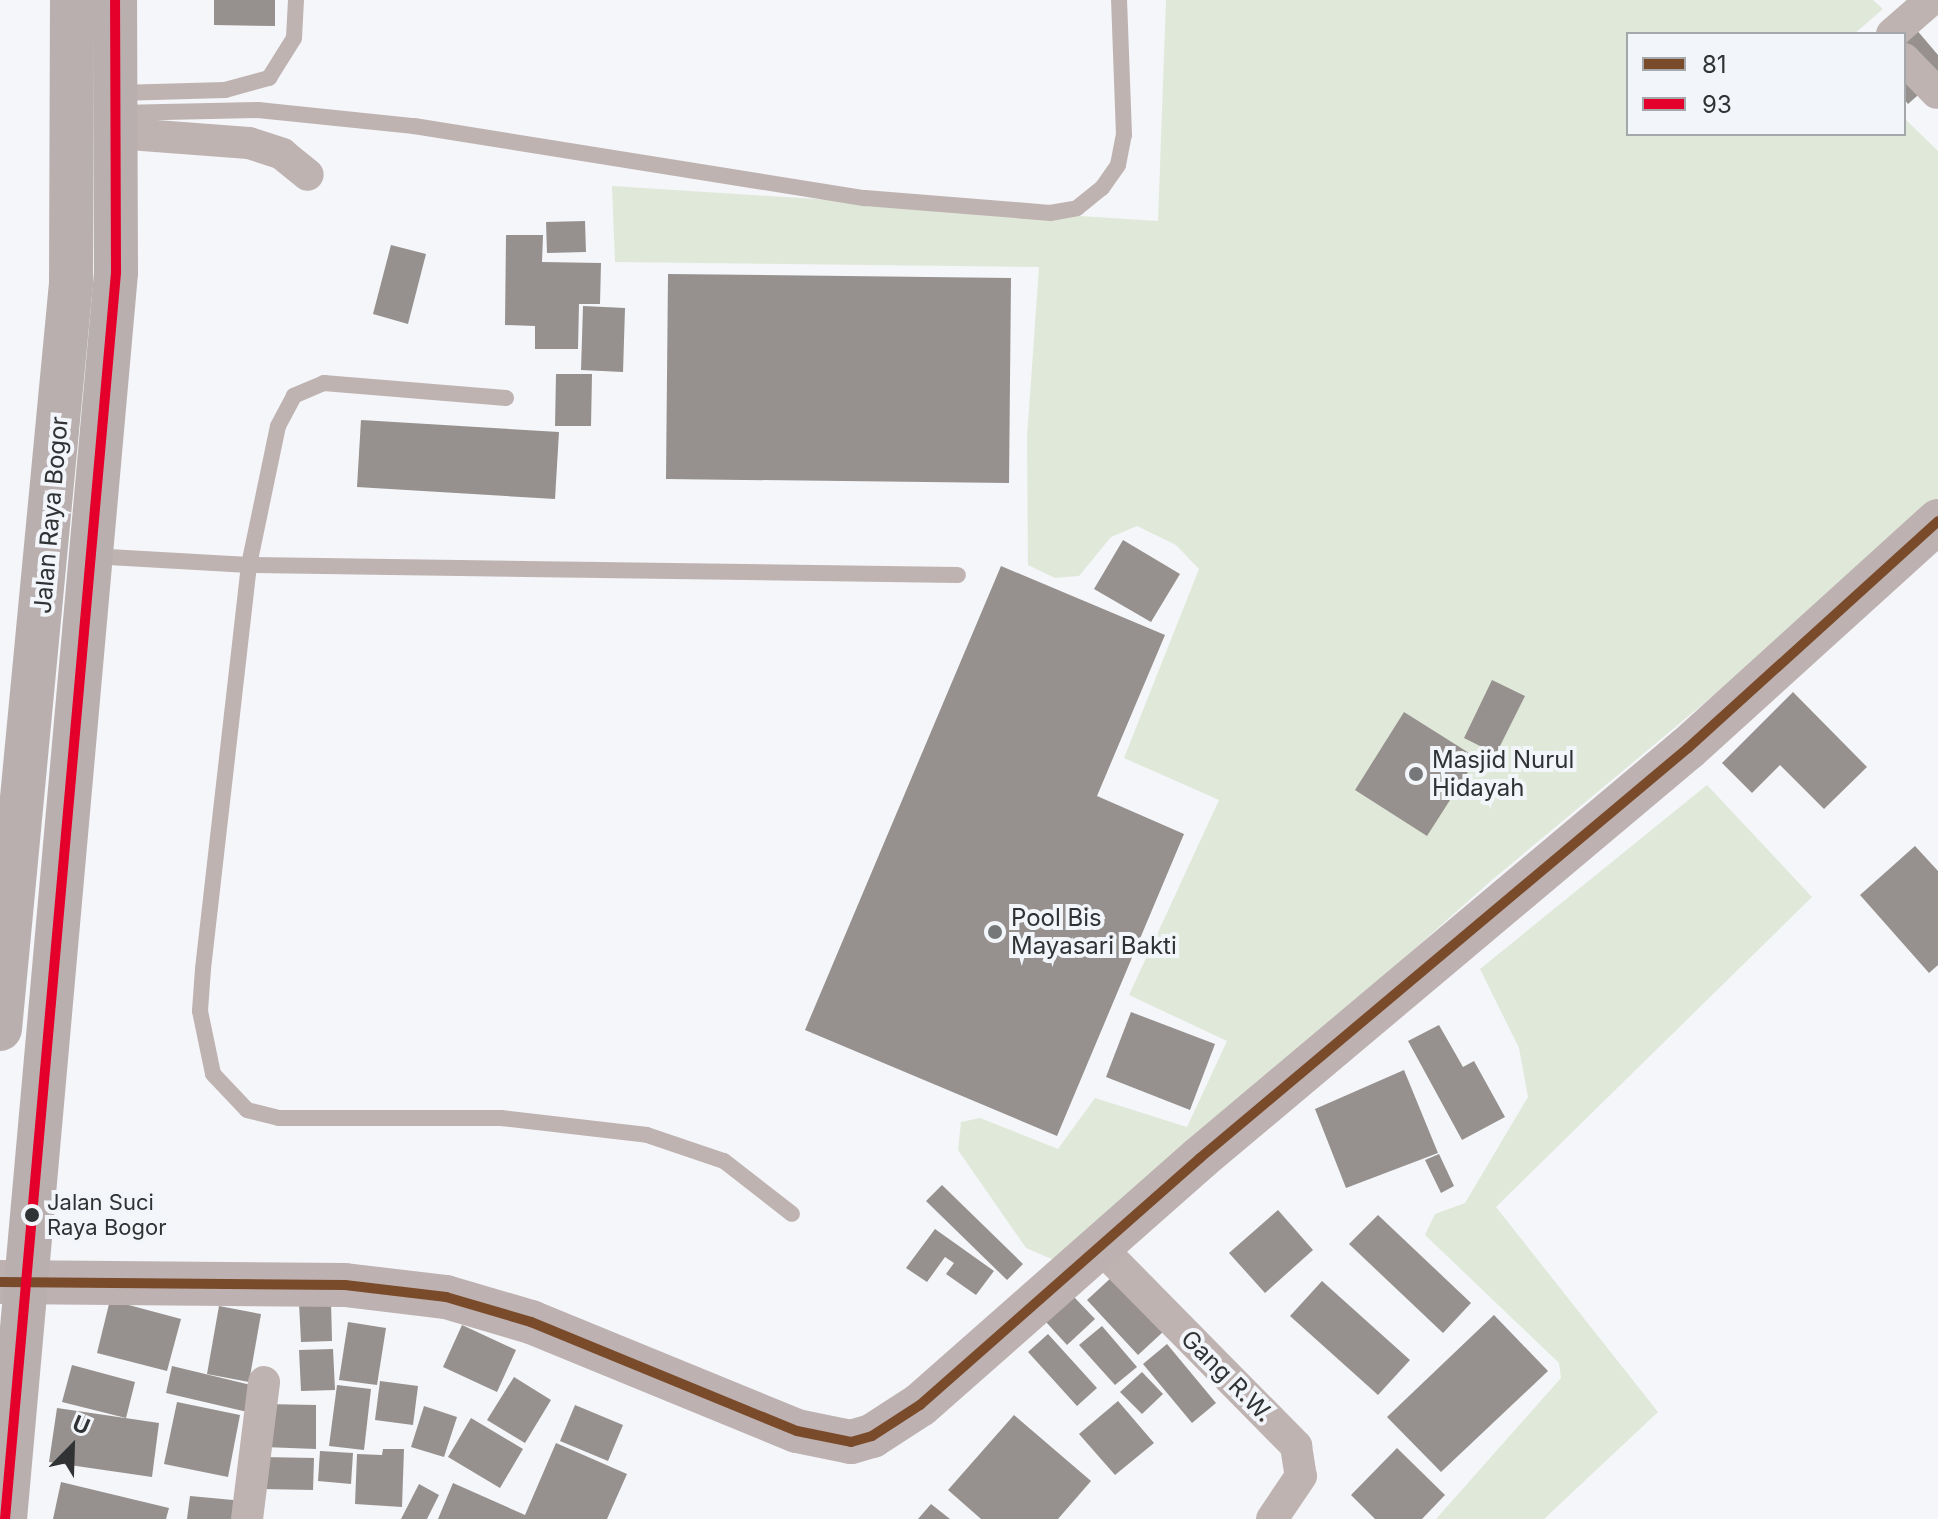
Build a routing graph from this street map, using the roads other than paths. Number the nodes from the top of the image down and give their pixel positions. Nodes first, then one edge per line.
1 (72, 0) edge
2 (115, 0) edge
3 (296, 0) edge
4 (1119, 0) edge
5 (1931, 0) edge
6 (1894, 32) edge
7 (1906, 61) edge
8 (1937, 93) edge
9 (101, 103) junction
10 (308, 175) dead end
11 (506, 398) dead end
12 (1938, 521) edge
13 (49, 553) junction
14 (94, 556) junction
15 (249, 565) junction
16 (958, 575) dead end
17 (3, 978) edge
18 (0, 1029) edge
19 (792, 1214) dead end
20 (1099, 1246) junction
21 (12, 1282) edge
22 (264, 1382) dead end
23 (5, 1519) edge
24 (247, 1519) edge
25 (1272, 1519) edge

1 - 9 highway, Jalan Raya Bogor
2 - 9 highway, Jalan Raya Bogor
3 - 9 lane
4 - 9 lane
5 - 6 street
7 - 8 street
9 - 10 street
9 - 13 highway, Jalan Raya Bogor
9 - 14 highway, Jalan Raya Bogor
11 - 15 lane
12 - 20 street
13 - 14 lane
13 - 17 highway, Jalan Raya Bogor
14 - 15 lane
14 - 21 highway, Jalan Raya Bogor
15 - 16 lane
15 - 19 lane
17 - 18 highway, Jalan Raya Bogor
20 - 21 street
20 - 25 street, Gang R.W.
21 - 23 highway, Jalan Raya Bogor
22 - 24 street

